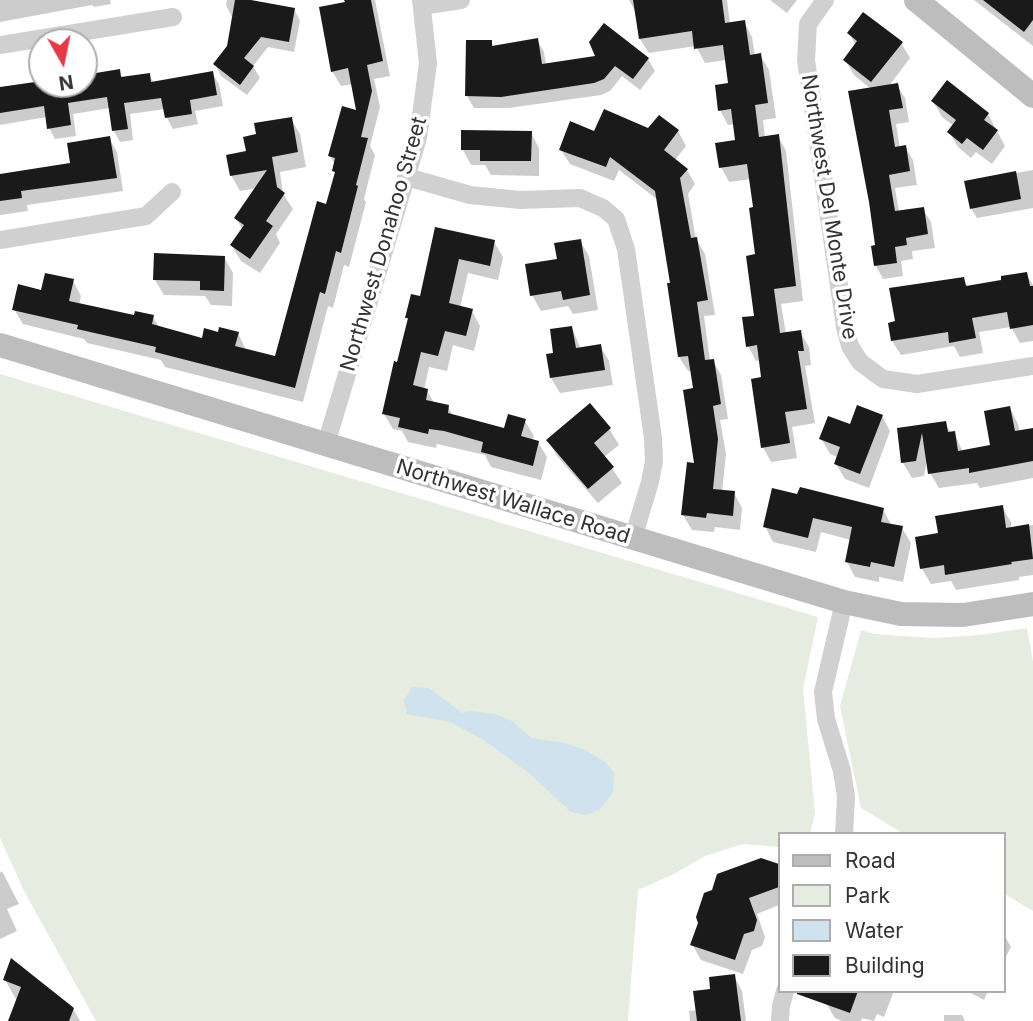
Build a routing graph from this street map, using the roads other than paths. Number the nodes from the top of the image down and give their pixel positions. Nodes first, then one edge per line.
1 (461, 0) edge
2 (825, 0) edge
3 (916, 0) edge
4 (422, 3) edge
5 (173, 17) dead end
6 (0, 45) edge
7 (1030, 86) edge
8 (407, 177) junction
9 (172, 192) dead end
10 (0, 240) edge
11 (0, 345) edge
12 (1033, 366) edge
13 (326, 444) junction
14 (633, 538) junction
15 (844, 602) junction
16 (1033, 604) edge
17 (844, 832) edge
18 (784, 993) edge
19 (780, 1021) edge

1 - 4 street
2 - 12 street, Northwest Del Monte Drive
3 - 7 street
4 - 8 street, Northwest Donahoo Street
5 - 6 street
8 - 13 street, Northwest Donahoo Street
8 - 14 street
9 - 10 street
11 - 13 street, Northwest Wallace Road
13 - 14 street, Northwest Wallace Road
14 - 15 street, Northwest Wallace Road
15 - 16 street, Northwest Wallace Road
15 - 17 street
18 - 19 street

